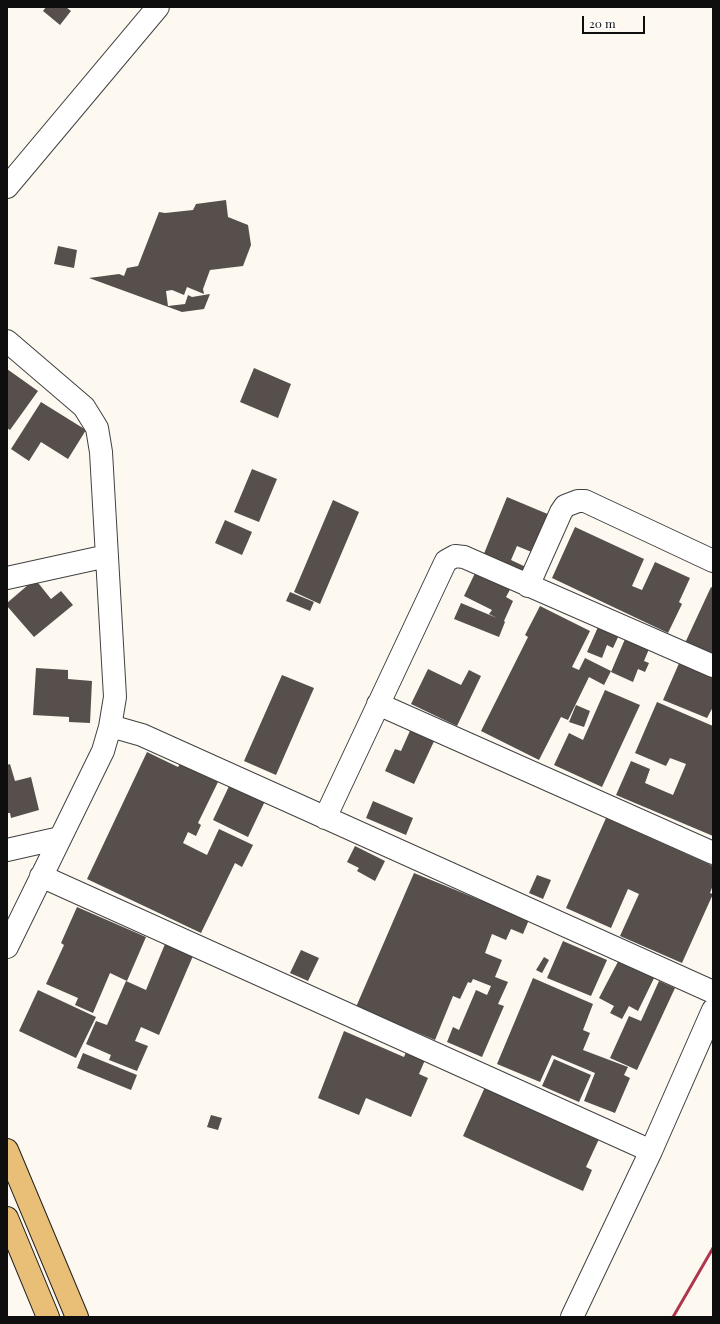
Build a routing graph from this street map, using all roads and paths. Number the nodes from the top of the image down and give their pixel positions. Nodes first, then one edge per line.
1 (158, 7) edge
2 (7, 187) edge
3 (7, 341) edge
4 (107, 556) junction
5 (713, 561) edge
6 (7, 578) edge
7 (528, 586) junction
8 (713, 666) edge
9 (378, 704) junction
10 (110, 727) junction
11 (325, 818) junction
12 (60, 838) junction
13 (7, 850) edge
14 (713, 853) edge
15 (41, 876) junction
16 (7, 947) edge
17 (713, 992) edge
18 (713, 1010) edge
19 (7, 1150) edge
20 (651, 1151) junction
21 (7, 1218) edge
22 (48, 1317) edge
23 (77, 1317) edge
24 (572, 1317) edge

1 - 2 street
3 - 4 street
4 - 6 street
4 - 10 street
5 - 7 street
7 - 8 street
7 - 9 street
9 - 11 street
9 - 14 street
10 - 11 street
10 - 12 street
11 - 17 street
12 - 13 street
12 - 15 street
15 - 16 street
15 - 20 street
18 - 20 street
19 - 23 main road
20 - 24 street
21 - 22 main road

